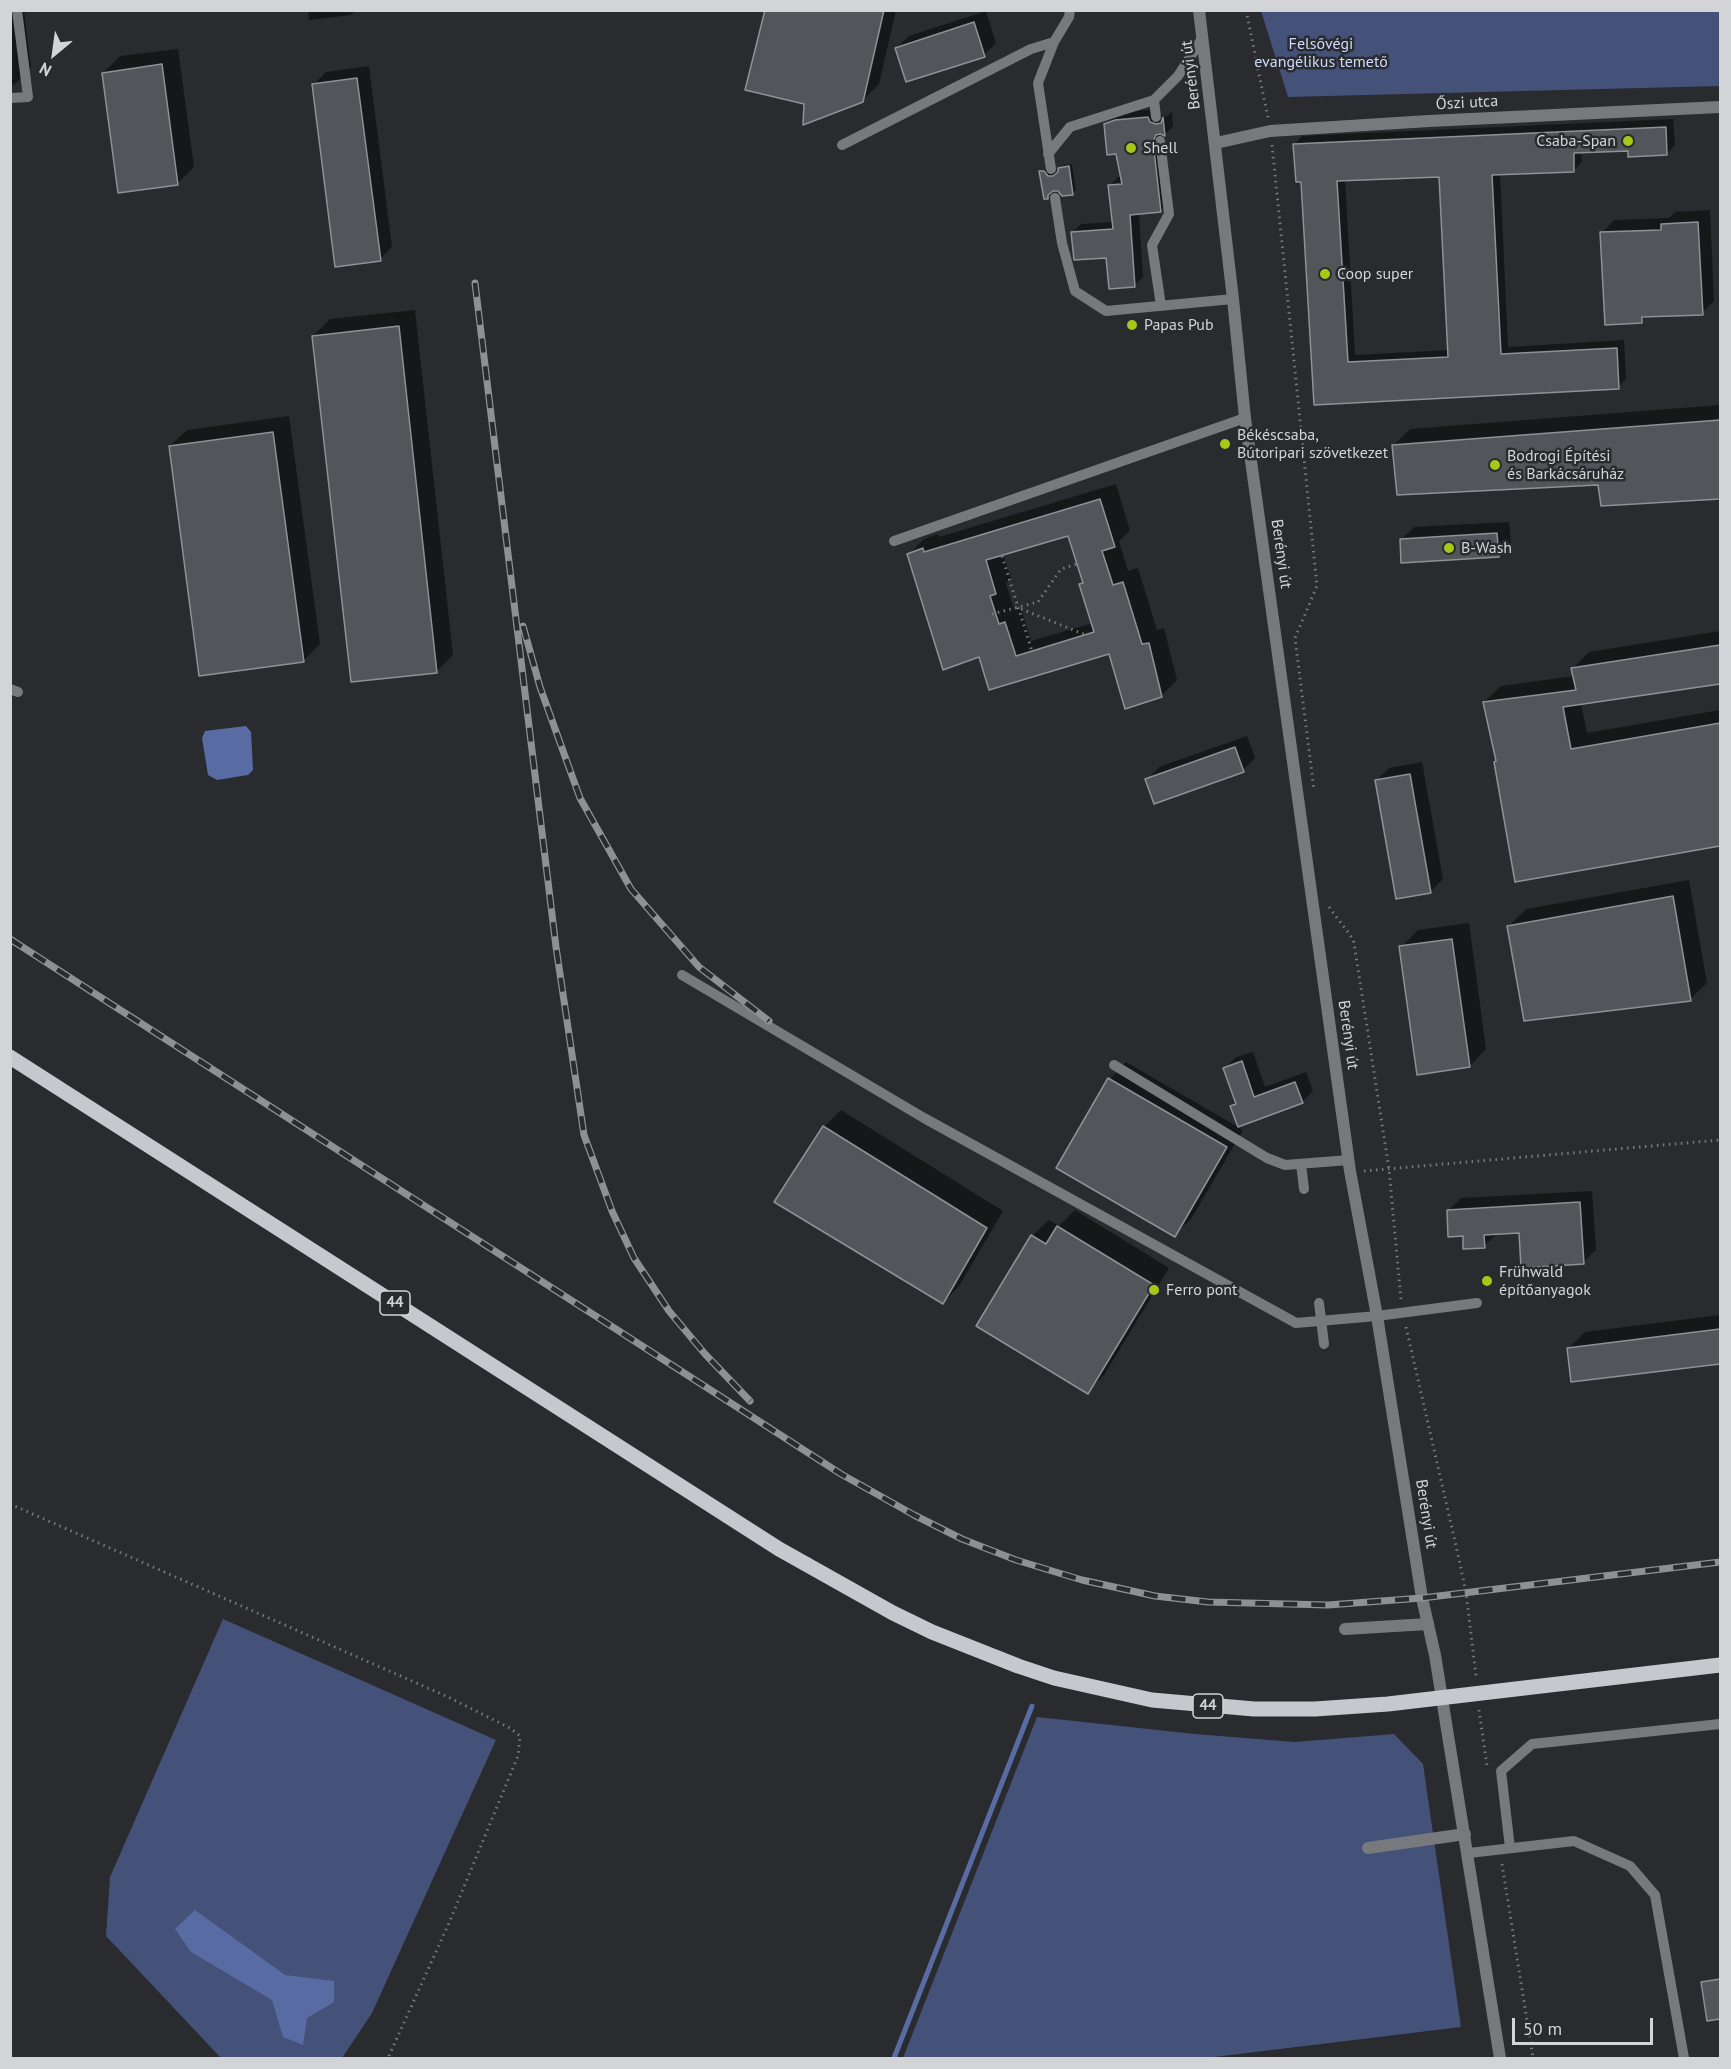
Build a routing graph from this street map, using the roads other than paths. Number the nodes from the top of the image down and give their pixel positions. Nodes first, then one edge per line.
1 (17, 10) edge
2 (1071, 10) edge
3 (1199, 10) edge
4 (1203, 38) junction
5 (1054, 42) junction
6 (10, 98) edge
7 (1154, 100) junction
8 (1720, 107) edge
9 (1156, 117) dead end
10 (1160, 141) dead end
11 (1216, 143) junction
12 (842, 145) dead end
13 (1048, 154) junction
14 (1051, 170) dead end
15 (1055, 198) dead end
16 (1233, 299) junction
17 (1161, 306) junction
18 (1245, 418) junction
19 (894, 541) dead end
20 (682, 975) dead end
21 (10, 1057) edge
22 (1114, 1065) dead end
23 (1301, 1164) junction
24 (1350, 1166) junction
25 (1304, 1189) dead end
26 (1319, 1303) dead end
27 (1477, 1303) dead end
28 (1377, 1316) junction
29 (1321, 1321) junction
30 (1324, 1344) dead end
31 (1428, 1624) junction
32 (1346, 1629) dead end
33 (1720, 1665) edge
34 (1442, 1698) junction
35 (1720, 1724) edge
36 (1465, 1834) junction
37 (1368, 1848) dead end
38 (1505, 1849) junction
39 (1468, 1853) junction
40 (1500, 2058) edge
41 (1684, 2058) edge

1 - 6 lane
2 - 5 lane
3 - 4 street, Berényi út
4 - 7 lane
4 - 11 street, Berényi út
5 - 12 lane
5 - 13 lane
7 - 9 lane
7 - 13 lane
8 - 11 street, Őszi utca
10 - 17 lane
11 - 16 street, Berényi út
13 - 14 lane
15 - 17 lane
16 - 17 lane
16 - 18 street, Berényi út
18 - 19 lane
18 - 24 street, Berényi út
20 - 29 lane
21 - 34 main road, 44
22 - 23 lane
23 - 24 lane
23 - 25 lane
24 - 28 street, Berényi út
26 - 29 lane
27 - 28 lane
28 - 29 lane
28 - 31 street, Berényi út
29 - 30 lane
31 - 32 street
31 - 34 street, Berényi út
33 - 34 main road, 44
34 - 36 street, Berényi út
35 - 38 lane
36 - 37 street
36 - 39 street, Berényi út
38 - 39 lane
38 - 41 lane
39 - 40 street, Berényi út

